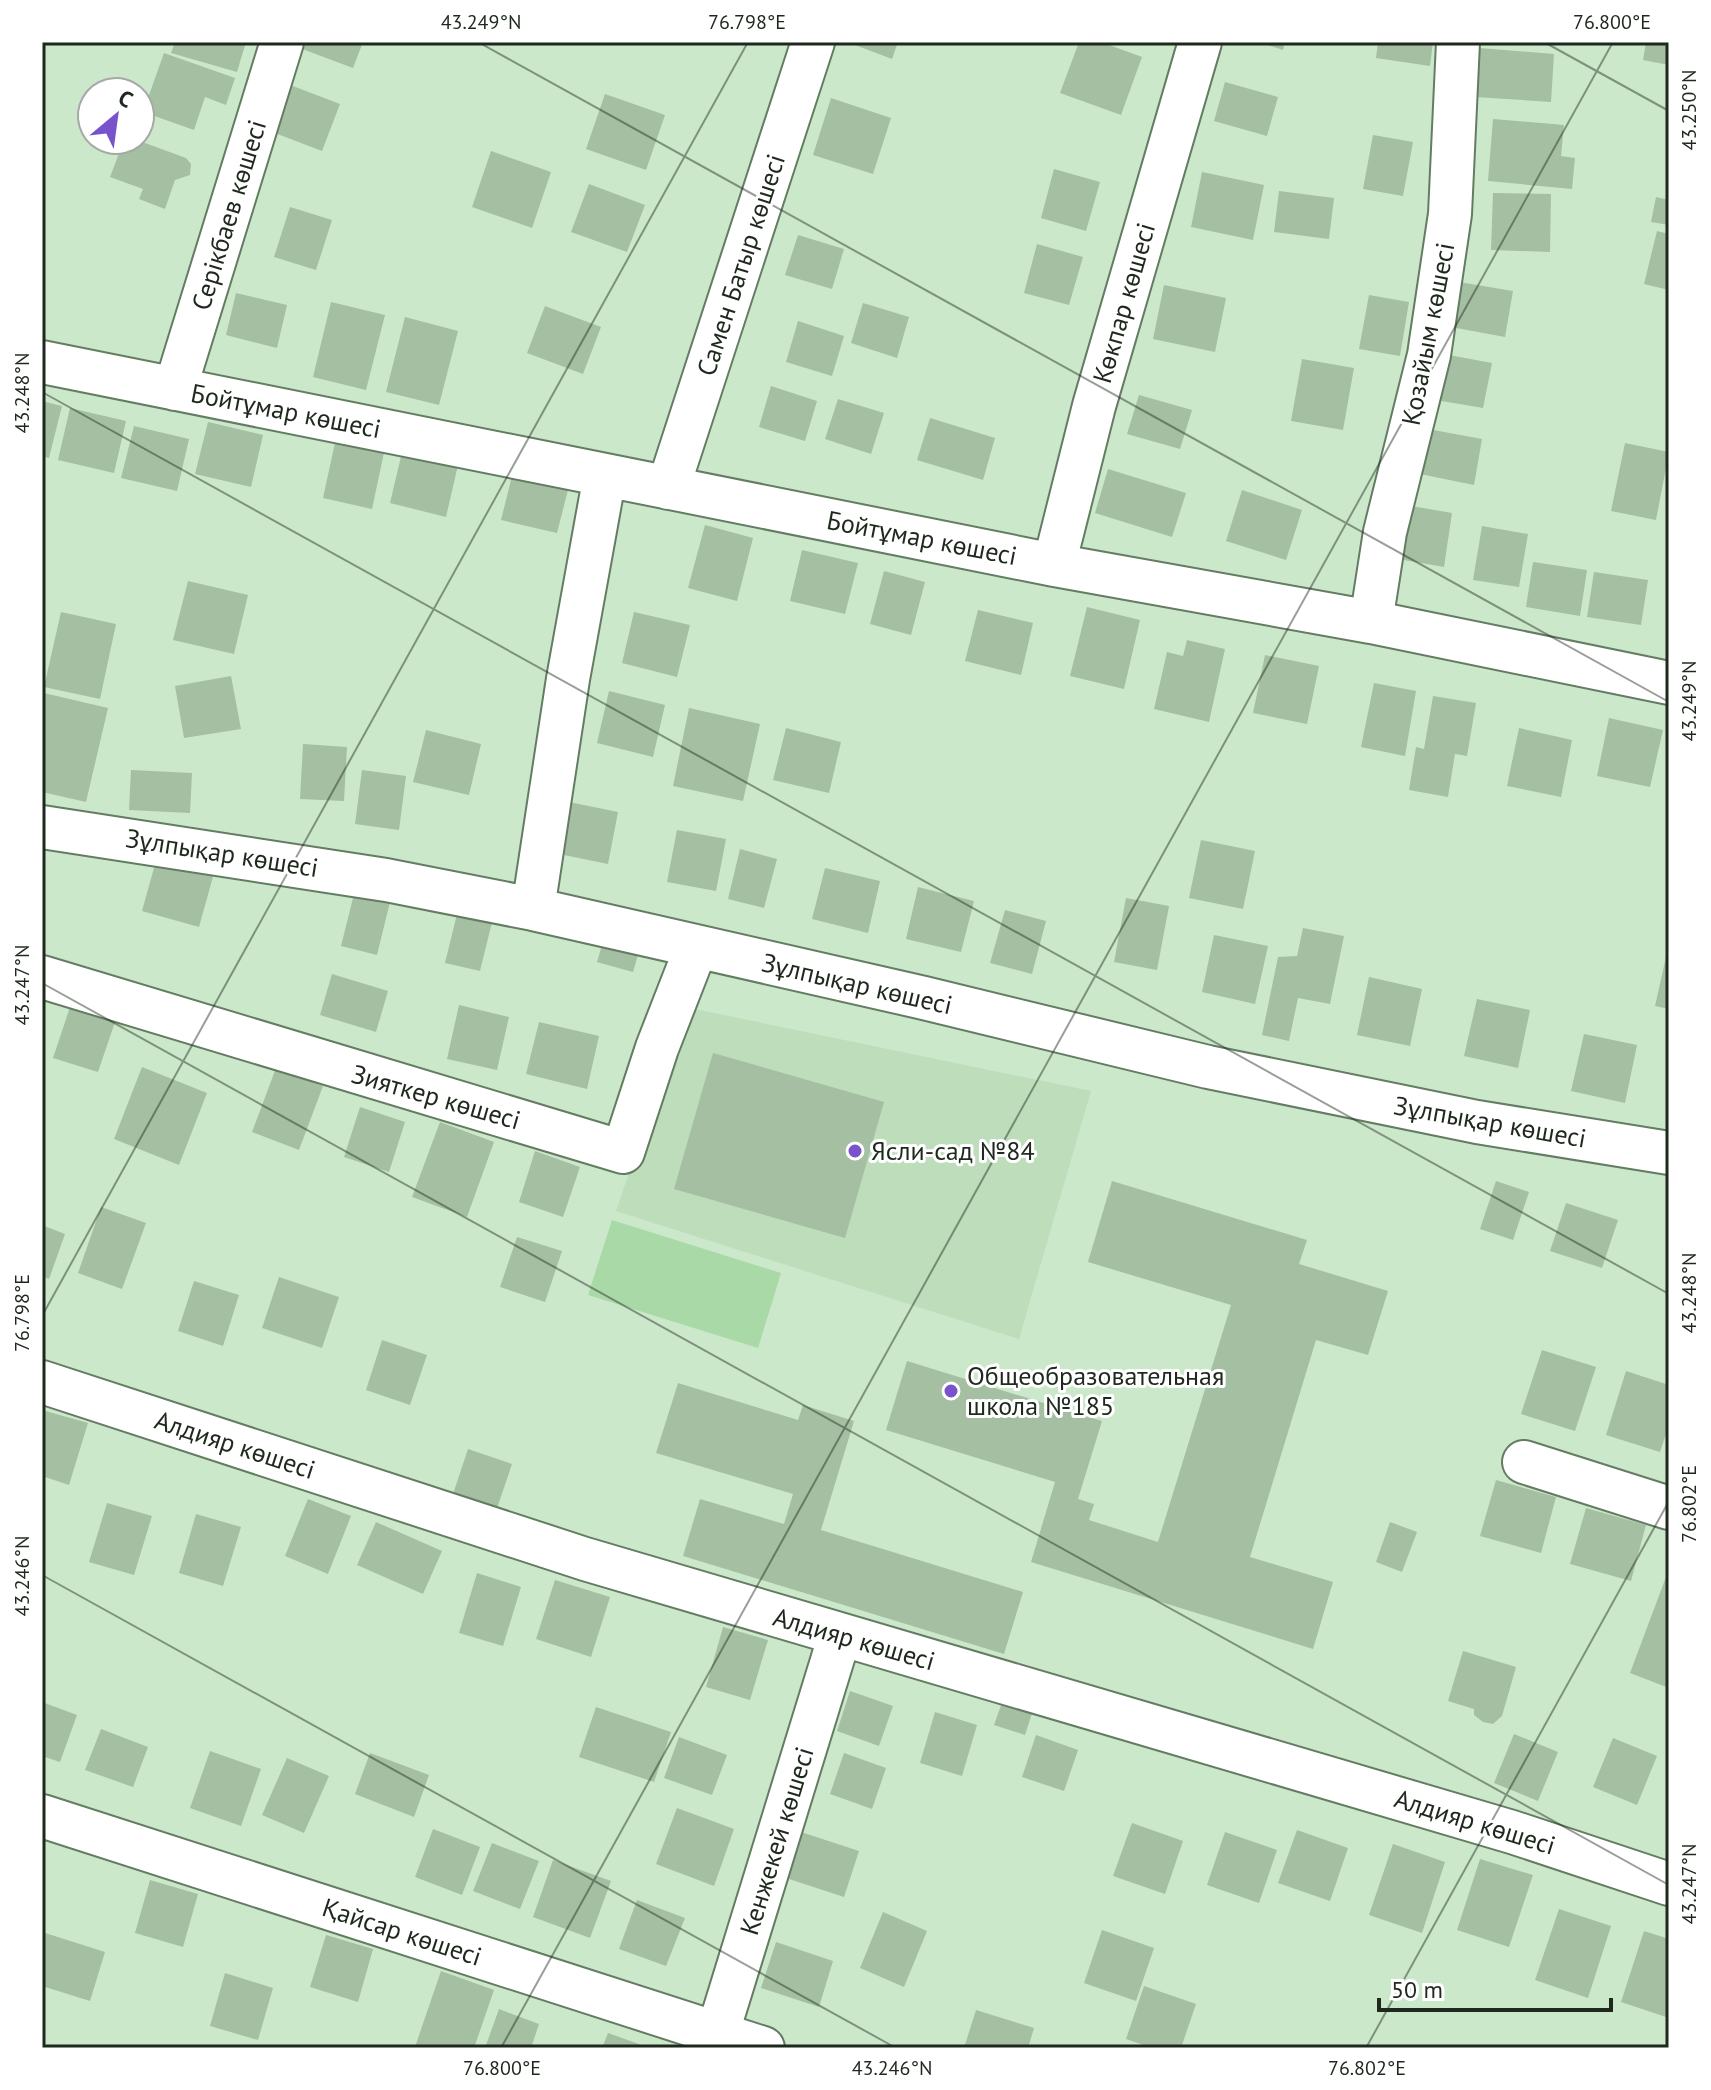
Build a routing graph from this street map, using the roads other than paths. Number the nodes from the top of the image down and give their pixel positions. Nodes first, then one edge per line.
1 (282, 42) edge
2 (813, 42) edge
3 (1200, 42) edge
4 (1458, 42) edge
5 (42, 362) edge
6 (175, 389) junction
7 (605, 475) junction
8 (668, 488) junction
9 (1054, 565) junction
10 (1371, 622) junction
11 (1669, 683) edge
12 (42, 827) edge
13 (533, 909) junction
14 (696, 948) junction
15 (42, 977) edge
16 (1669, 1153) edge
17 (42, 1382) edge
18 (1524, 1462) dead end
19 (1669, 1508) edge
20 (840, 1635) junction
21 (42, 1816) edge
22 (1669, 1884) edge
23 (715, 2041) edge
24 (763, 2048) edge

1 - 6 street, Серікбаев көшесі
2 - 8 street, Самен Батыр көшесі
3 - 9 street, Көкпар көшесі
4 - 10 street, Қозайым көшесі
5 - 6 street, Бойтұмар көшесі
6 - 7 street, Бойтұмар көшесі
7 - 8 street, Бойтұмар көшесі
7 - 13 street
8 - 9 street, Бойтұмар көшесі
9 - 10 street, Бойтұмар көшесі
10 - 11 street, Бойтұмар көшесі
12 - 13 street, Зұлпықар көшесі
13 - 14 street, Зұлпықар көшесі
14 - 15 street, Зияткер көшесі
14 - 16 street, Зұлпықар көшесі
17 - 20 street, Алдияр көшесі
18 - 19 street
20 - 22 street, Алдияр көшесі
20 - 23 street, Кенжекей көшесі
21 - 23 street, Қайсар көшесі
23 - 24 street, Қайсар көшесі

